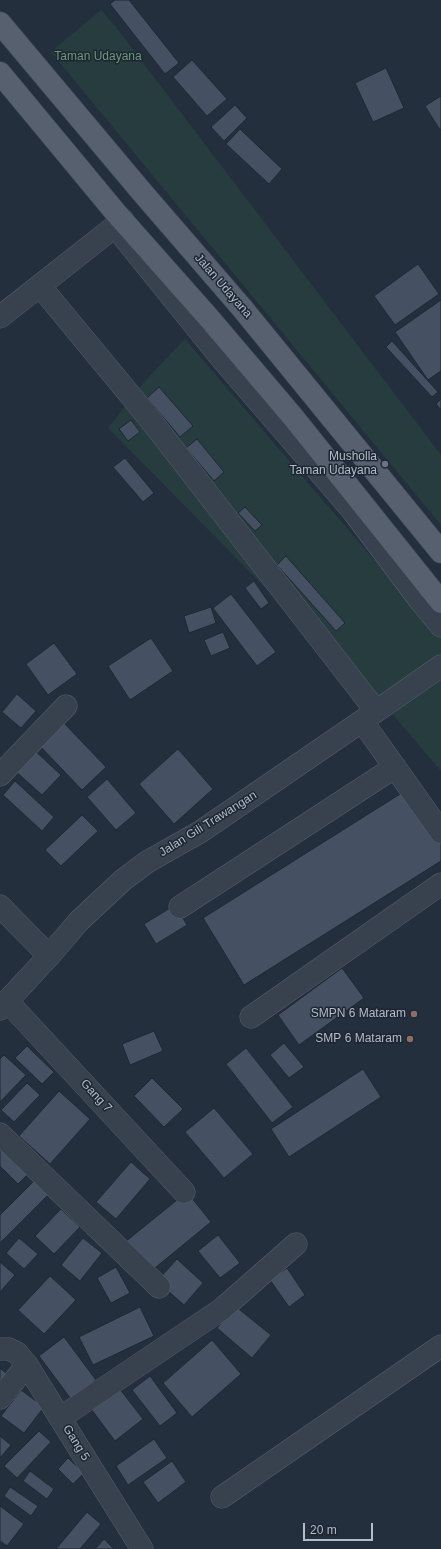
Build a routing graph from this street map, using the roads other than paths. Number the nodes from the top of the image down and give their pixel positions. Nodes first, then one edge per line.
1 (0, 23) edge
2 (0, 73) edge
3 (0, 88) edge
4 (141, 191) junction
5 (116, 223) junction
6 (40, 286) junction
7 (0, 317) edge
8 (441, 552) edge
9 (441, 602) edge
10 (441, 626) edge
11 (441, 666) edge
12 (66, 706) dead end
13 (369, 716) junction
14 (395, 767) junction
15 (0, 775) edge
16 (441, 832) edge
17 (441, 884) edge
18 (0, 906) edge
19 (180, 907) dead end
20 (49, 956) junction
21 (4, 1005) edge
22 (251, 1017) dead end
23 (0, 1134) edge
24 (184, 1192) dead end
25 (296, 1244) dead end
26 (159, 1287) dead end
27 (441, 1346) edge
28 (0, 1349) edge
29 (27, 1365) junction
30 (0, 1398) edge
31 (60, 1418) junction
32 (222, 1497) dead end
33 (142, 1549) edge

1 - 4 main road, Jalan Udayana
2 - 5 main road
3 - 5 street
4 - 5 main road
4 - 8 main road, Jalan Udayana
5 - 6 street
5 - 9 main road
5 - 10 street
6 - 7 street
6 - 13 street
11 - 13 street, Jalan Gili Trawangan
12 - 15 street
13 - 14 street
13 - 20 street, Jalan Gili Trawangan
14 - 16 street
14 - 19 street
17 - 22 street
18 - 20 street
20 - 21 street, Jalan Gili Trawangan
21 - 24 street, Gang 7
23 - 26 street
25 - 31 street
27 - 32 street
28 - 29 street, Gang 5
29 - 30 street
29 - 31 street, Gang 5
31 - 33 street, Gang 5

